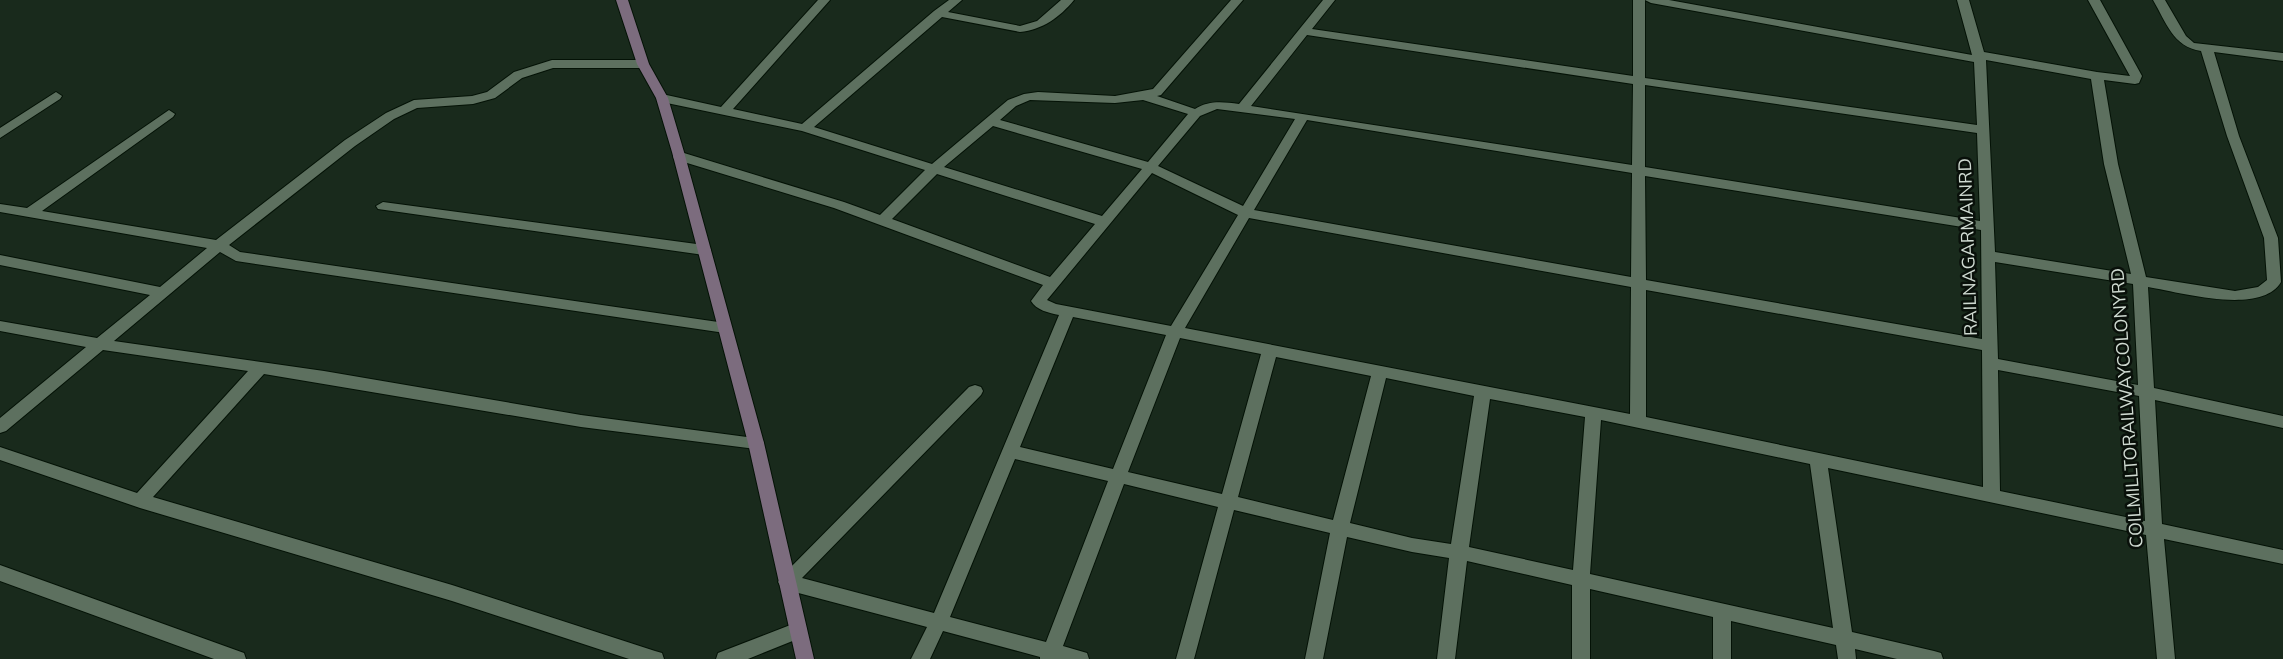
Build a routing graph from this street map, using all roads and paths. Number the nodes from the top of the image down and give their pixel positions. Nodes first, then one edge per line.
1 (622, 0) edge
2 (824, 0) edge
3 (956, 0) edge
4 (1068, 0) edge
5 (1237, 0) edge
6 (1329, 0) edge
7 (1638, 0) edge
8 (1651, 0) edge
9 (1963, 0) edge
10 (2094, 0) edge
11 (2159, 0) edge
12 (938, 13) junction
13 (1303, 31) junction
14 (2207, 50) junction
15 (2283, 57) edge
16 (1979, 58) junction
17 (643, 64) junction
18 (2097, 76) junction
19 (1638, 79) junction
20 (56, 96) dead end
21 (1147, 97) junction
22 (662, 98) junction
23 (1242, 109) junction
24 (725, 110) junction
25 (1196, 113) junction
26 (168, 114) dead end
27 (1302, 116) junction
28 (991, 121) junction
29 (805, 128) junction
30 (1983, 130) junction
31 (0, 134) edge
32 (679, 156) junction
33 (1150, 167) junction
34 (936, 168) junction
35 (1638, 171) junction
36 (383, 206) dead end
37 (0, 208) edge
38 (29, 213) junction
39 (1245, 213) junction
40 (882, 221) junction
41 (1105, 222) junction
42 (1987, 227) junction
43 (219, 245) junction
44 (704, 250) junction
45 (1988, 256) junction
46 (0, 260) edge
47 (2140, 280) junction
48 (1053, 283) junction
49 (1638, 283) junction
50 (162, 292) junction
51 (1068, 311) junction
52 (0, 326) edge
53 (725, 328) junction
54 (1175, 332) junction
55 (99, 344) junction
56 (1989, 346) junction
57 (1270, 350) junction
58 (1990, 363) junction
59 (260, 368) junction
60 (1380, 372) junction
61 (975, 391) dead end
62 (1484, 391) junction
63 (2146, 392) junction
64 (1593, 413) junction
65 (1638, 422) junction
66 (2283, 422) edge
67 (1, 426) edge
68 (756, 443) junction
69 (1010, 451) junction
70 (0, 453) edge
71 (1818, 459) junction
72 (1118, 476) junction
73 (1992, 495) junction
74 (140, 501) junction
75 (1228, 502) junction
76 (1340, 527) junction
77 (2154, 529) junction
78 (1459, 552) junction
79 (2283, 557) edge
80 (0, 573) edge
81 (1581, 580) junction
82 (787, 582) junction
83 (1722, 610) junction
84 (938, 622) junction
85 (798, 630) junction
86 (1844, 638) junction
87 (756, 653) edge
88 (1051, 655) edge
89 (237, 659) edge
90 (655, 659) edge
91 (725, 659) edge
92 (805, 659) edge
93 (920, 659) edge
94 (1080, 659) edge
95 (1185, 659) edge
96 (1314, 659) edge
97 (1446, 659) edge
98 (1581, 659) edge
99 (1722, 659) edge
100 (1847, 659) edge
101 (1934, 659) edge
102 (2166, 659) edge

1 - 17 main road
2 - 24 street
3 - 12 street
4 - 12 street
5 - 21 street
6 - 13 street
7 - 19 street
8 - 16 street
9 - 16 street, RAILNAGARMAINRD
10 - 18 street
11 - 14 street
12 - 29 street
13 - 19 street
13 - 23 street
14 - 15 street
14 - 47 street
16 - 18 street
16 - 30 street, RAILNAGARMAINRD
17 - 22 main road
17 - 43 street
18 - 47 street, COILMILLTORAILWAYCOLONYRD
19 - 30 street
19 - 35 street
20 - 31 street
21 - 25 street
21 - 28 street
22 - 24 street
22 - 32 main road
23 - 25 street
23 - 27 street
24 - 29 street
25 - 33 street
26 - 38 street
27 - 35 street
27 - 39 street
28 - 33 street
28 - 34 street
29 - 34 street
30 - 42 street, RAILNAGARMAINRD
32 - 40 street
32 - 44 main road
33 - 39 street
33 - 41 street
34 - 40 street
34 - 41 street
35 - 42 street
35 - 49 street
36 - 44 street
37 - 38 street
38 - 43 street
39 - 49 street
39 - 54 street
40 - 48 street
41 - 48 street
42 - 45 street, RAILNAGARMAINRD
43 - 50 street
43 - 53 street
44 - 53 main road
45 - 47 street
45 - 56 street, RAILNAGARMAINRD
46 - 50 street
47 - 63 street, COILMILLTORAILWAYCOLONYRD
48 - 51 street
49 - 56 street
49 - 65 street
50 - 55 street
51 - 54 street
51 - 69 street
52 - 55 street
53 - 68 main road
54 - 57 street
54 - 72 street
55 - 59 street
55 - 67 street
56 - 58 street, RAILNAGARMAINRD
57 - 60 street
57 - 75 street
58 - 63 street
58 - 73 street, RAILNAGARMAINRD
59 - 68 street
59 - 74 street
60 - 62 street
60 - 76 street
61 - 82 street
62 - 64 street
62 - 78 street
63 - 66 street
63 - 77 street, COILMILLTORAILWAYCOLONYRD
64 - 65 street
64 - 81 street
65 - 71 street
68 - 82 main road
69 - 72 street
69 - 84 street
70 - 74 street
71 - 73 street
71 - 86 street
72 - 75 street
72 - 88 street
73 - 77 street
74 - 90 street
75 - 76 street
75 - 95 street
76 - 78 street
76 - 96 street
77 - 79 street
77 - 102 street, COILMILLTORAILWAYCOLONYRD
78 - 81 street
78 - 97 street
80 - 89 street
81 - 83 street
81 - 98 street
82 - 84 street
82 - 85 main road
83 - 86 street
83 - 99 street
84 - 88 street
84 - 93 street
85 - 87 street
85 - 92 main road
86 - 100 street
86 - 101 street
87 - 91 street
88 - 94 street

